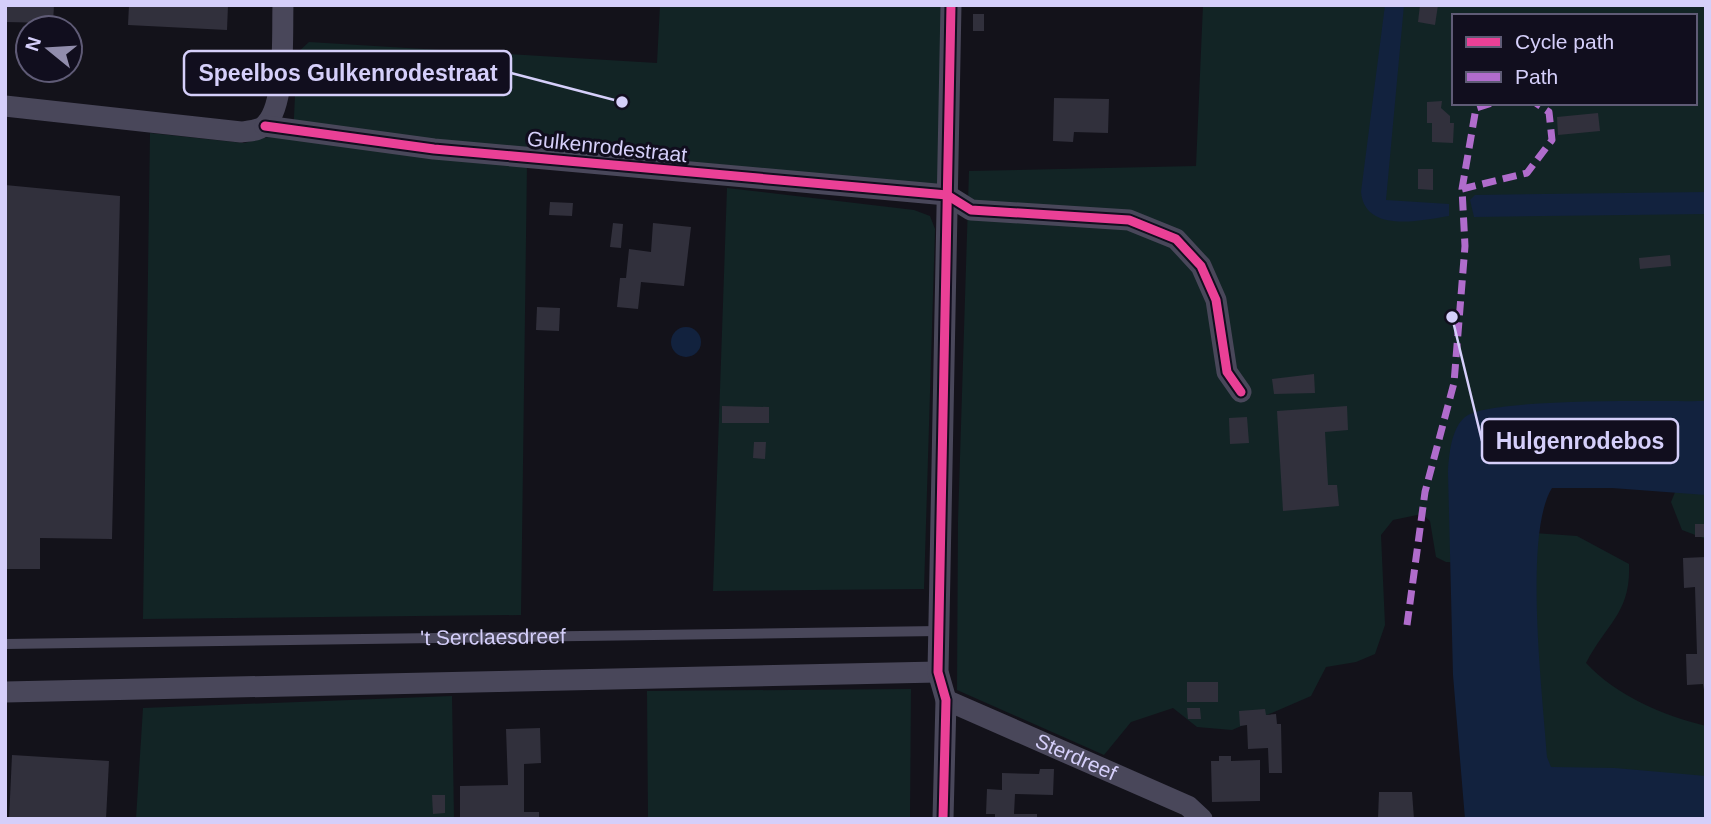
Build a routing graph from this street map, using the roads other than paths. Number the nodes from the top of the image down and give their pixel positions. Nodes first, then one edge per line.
1 (283, 5) edge
2 (951, 5) edge
3 (5, 106) edge
4 (265, 126) junction
5 (947, 195) junction
6 (1241, 392) dead end
7 (939, 631) junction
8 (5, 644) edge
9 (938, 672) junction
10 (5, 692) edge
11 (946, 700) junction
12 (943, 819) edge
13 (1202, 819) edge

1 - 4 street
2 - 5 street
3 - 4 street, Gulkenrodestraat
4 - 5 street, Gulkenrodestraat
5 - 6 street, Gulkenrodestraat
5 - 7 street
7 - 8 lane, 't Serclaesdreef
7 - 9 street
9 - 10 street, 't Serclaesdreef
9 - 11 street
11 - 12 street
11 - 13 street, Sterdreef

